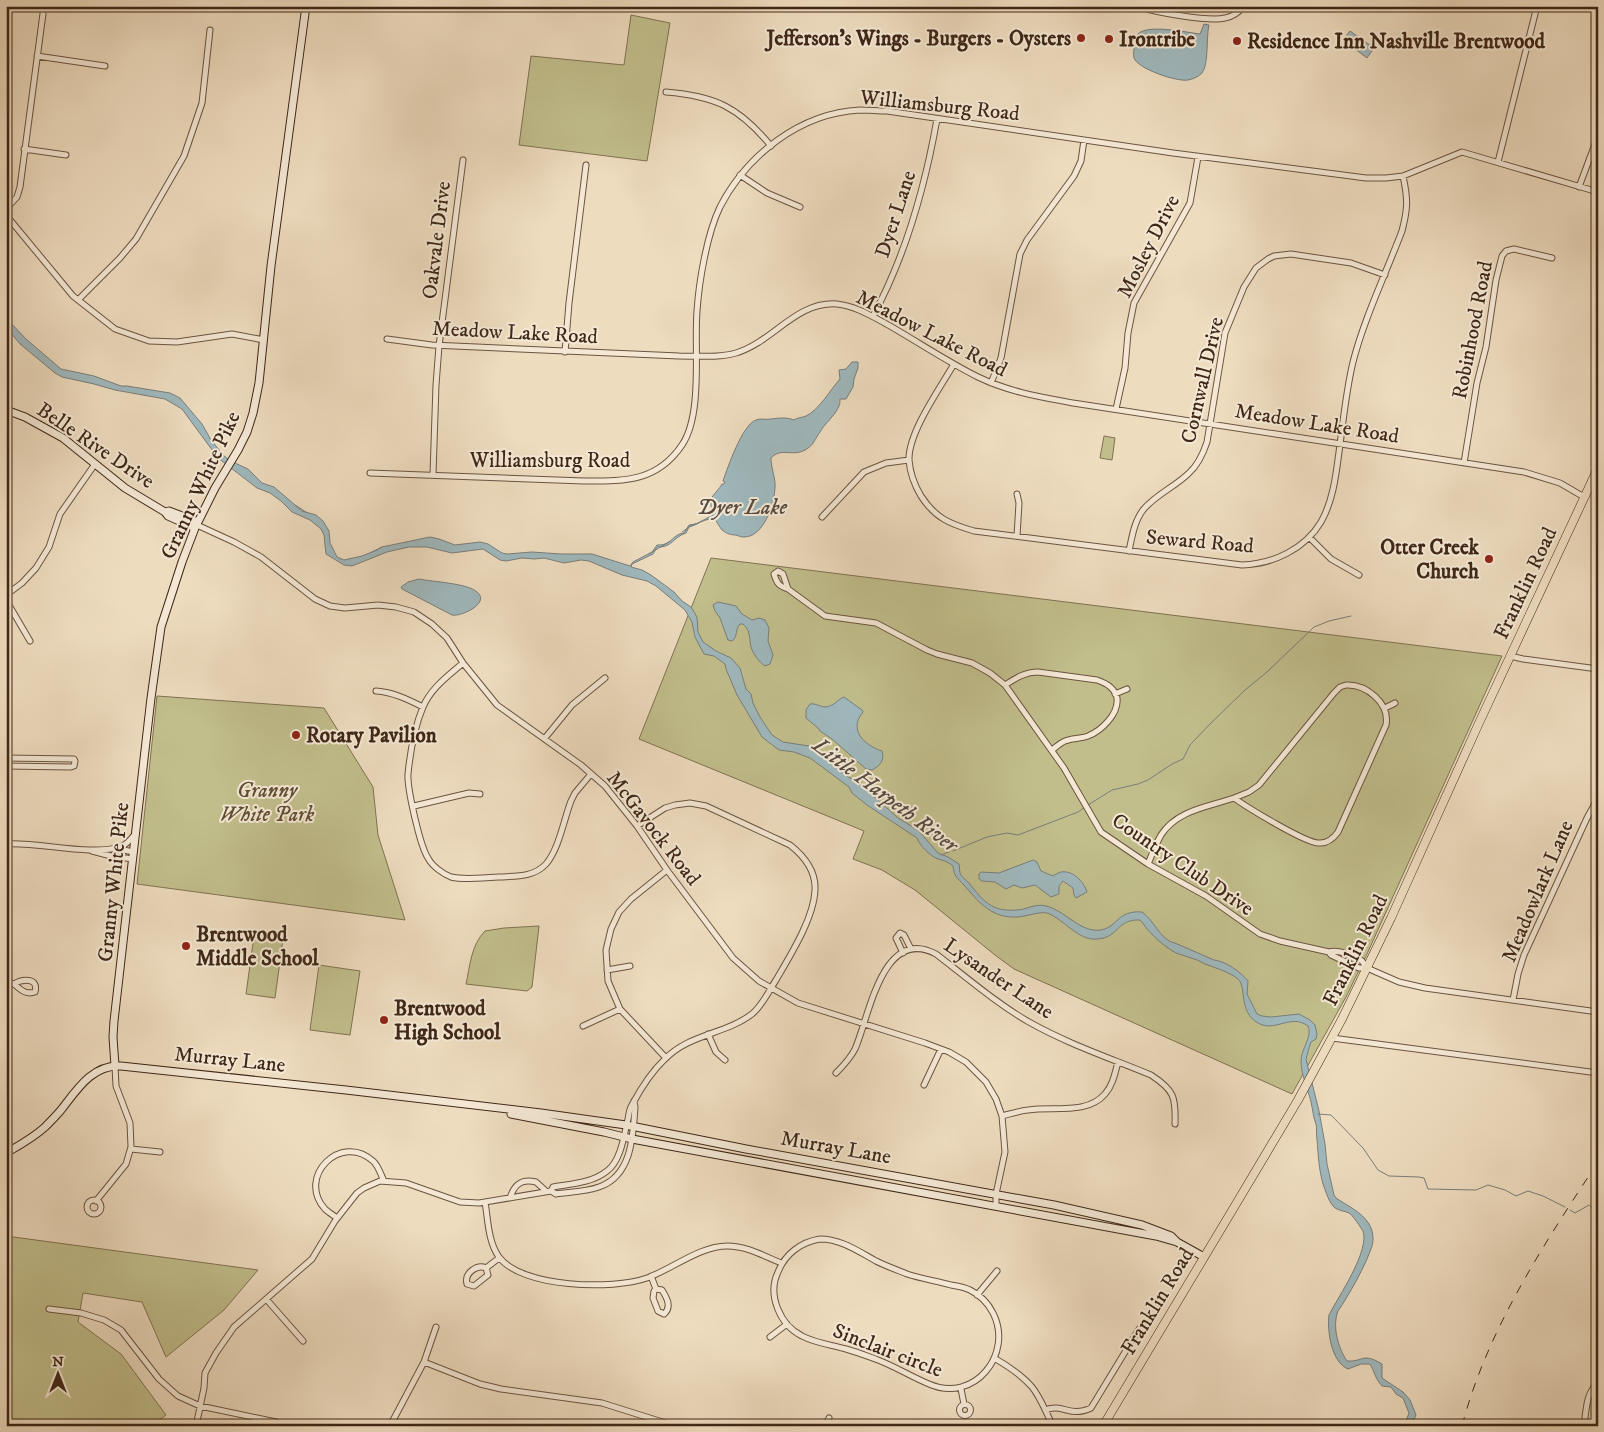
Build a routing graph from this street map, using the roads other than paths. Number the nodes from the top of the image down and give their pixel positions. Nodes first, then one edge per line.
1 (44, 6) edge
2 (306, 6) edge
3 (1137, 6) edge
4 (1244, 6) edge
5 (1537, 6) edge
6 (210, 30) dead end
7 (37, 56) junction
8 (105, 66) dead end
9 (666, 92) dead end
10 (937, 119) junction
11 (1598, 136) edge
12 (1084, 140) junction
13 (770, 146) junction
14 (24, 150) junction
15 (66, 156) dead end
16 (1198, 156) junction
17 (463, 160) dead end
18 (1498, 162) junction
19 (586, 165) dead end
20 (740, 175) junction
21 (1403, 176) junction
22 (1579, 187) junction
23 (1598, 192) edge
24 (800, 207) dead end
25 (6, 209) edge
26 (6, 215) edge
27 (1552, 258) dead end
28 (1385, 275) junction
29 (78, 300) junction
30 (872, 316) junction
31 (387, 339) dead end
32 (264, 340) junction
33 (439, 346) junction
34 (565, 352) junction
35 (696, 356) junction
36 (954, 364) junction
37 (991, 383) junction
38 (1116, 409) junction
39 (6, 410) edge
40 (1210, 423) junction
41 (1340, 445) junction
42 (909, 460) junction
43 (1464, 463) junction
44 (95, 464) junction
45 (1598, 468) edge
46 (370, 473) dead end
47 (433, 474) junction
48 (1017, 494) dead end
49 (1584, 497) junction
50 (822, 517) dead end
51 (197, 525) junction
52 (1016, 536) junction
53 (1309, 538) junction
54 (1129, 551) junction
55 (1359, 575) dead end
56 (788, 589) dead end
57 (6, 595) edge
58 (6, 600) edge
59 (30, 640) dead end
60 (1510, 656) junction
61 (463, 663) junction
62 (1598, 669) edge
63 (605, 678) dead end
64 (1005, 686) junction
65 (1127, 689) dead end
66 (376, 691) dead end
67 (1115, 694) junction
68 (1395, 703) dead end
69 (423, 707) junction
70 (1385, 708) junction
71 (545, 738) junction
72 (1052, 750) junction
73 (6, 758) edge
74 (6, 766) edge
75 (591, 774) junction
76 (480, 794) dead end
77 (1234, 798) junction
78 (1598, 798) edge
79 (414, 806) junction
80 (637, 826) junction
81 (136, 832) junction
82 (6, 844) edge
83 (112, 848) junction
84 (89, 850) junction
85 (133, 855) junction
86 (1148, 864) junction
87 (667, 870) junction
88 (911, 949) junction
89 (903, 953) junction
90 (630, 966) dead end
91 (1367, 968) junction
92 (607, 970) junction
93 (6, 981) edge
94 (14, 984) dead end
95 (771, 987) junction
96 (1513, 1000) junction
97 (620, 1009) junction
98 (1598, 1012) edge
99 (863, 1023) junction
100 (583, 1026) dead end
101 (708, 1034) junction
102 (1332, 1038) junction
103 (941, 1049) junction
104 (666, 1058) junction
105 (726, 1060) dead end
106 (1118, 1062) junction
107 (115, 1066) junction
108 (836, 1073) dead end
109 (1598, 1073) edge
110 (924, 1085) dead end
111 (483, 1107) junction
112 (1002, 1116) junction
113 (1174, 1124) dead end
114 (630, 1126) junction
115 (623, 1137) junction
116 (632, 1139) junction
117 (131, 1148) junction
118 (160, 1152) dead end
119 (6, 1153) edge
120 (384, 1181) junction
121 (548, 1191) junction
122 (996, 1194) junction
123 (510, 1198) junction
124 (96, 1200) dead end
125 (485, 1202) junction
126 (996, 1206) junction
127 (337, 1218) junction
128 (1177, 1242) junction
129 (1204, 1257) junction
130 (500, 1258) junction
131 (781, 1263) junction
132 (486, 1268) junction
133 (997, 1271) dead end
134 (651, 1276) junction
135 (656, 1289) junction
136 (977, 1295) junction
137 (266, 1300) junction
138 (49, 1309) dead end
139 (788, 1324) junction
140 (436, 1327) dead end
141 (1139, 1329) dead end
142 (770, 1338) dead end
143 (303, 1341) dead end
144 (994, 1358) junction
145 (424, 1362) junction
146 (1598, 1383) edge
147 (961, 1388) junction
148 (964, 1404) dead end
149 (200, 1406) junction
150 (1045, 1410) junction
151 (829, 1418) dead end
152 (276, 1422) dead end
153 (196, 1426) edge
154 (390, 1426) edge
155 (675, 1426) edge
156 (825, 1426) edge
157 (1053, 1426) edge
158 (1103, 1426) edge
159 (1584, 1426) edge

1 - 7 street
2 - 32 main road, Granny White Pike
3 - 4 street
5 - 18 street
6 - 29 street
7 - 8 street
7 - 14 street
9 - 13 street
10 - 12 street, Williamsburg Road
10 - 13 street, Williamsburg Road
10 - 30 street, Dyer Lane
11 - 22 street
12 - 16 street, Williamsburg Road
12 - 37 street
13 - 20 street, Williamsburg Road
14 - 15 street
14 - 25 street
16 - 21 street, Williamsburg Road
16 - 38 street, Mosley Drive
17 - 33 street, Oakvale Drive
18 - 21 street, Williamsburg Road
18 - 22 street, Williamsburg Road
19 - 34 street
20 - 24 street
20 - 35 street, Williamsburg Road
21 - 28 street, Seward Road
22 - 23 street, Williamsburg Road
26 - 29 street
27 - 43 street, Robinhood Road
28 - 40 street, Cornwall Drive
28 - 41 street, Seward Road
29 - 32 street
30 - 35 street, Meadow Lake Road
30 - 36 street, Meadow Lake Road
31 - 33 street, Meadow Lake Road
32 - 51 main road, Granny White Pike
33 - 34 street, Meadow Lake Road
33 - 47 street, Oakvale Drive
34 - 35 street, Meadow Lake Road
35 - 47 street, Williamsburg Road
36 - 37 street, Meadow Lake Road
36 - 42 street, Seward Road
37 - 38 street, Meadow Lake Road
38 - 40 street, Meadow Lake Road
39 - 44 main road, Belle Rive Drive
40 - 41 street, Meadow Lake Road
40 - 54 street, Cornwall Drive
41 - 43 street, Meadow Lake Road
41 - 53 street, Seward Road
42 - 50 street
42 - 52 street, Seward Road
43 - 49 street, Meadow Lake Road
44 - 51 main road, Belle Rive Drive
44 - 57 street
45 - 49 main road, Franklin Road
46 - 47 street, Williamsburg Road
48 - 52 street
49 - 60 main road, Franklin Road
51 - 61 street, McGavock Road
51 - 81 main road, Granny White Pike
52 - 54 street, Seward Road
53 - 54 street, Seward Road
53 - 55 street
56 - 64 street, Country Club Drive
58 - 59 street
60 - 62 street
60 - 91 main road, Franklin Road
61 - 69 street
61 - 71 street, McGavock Road
63 - 71 street
64 - 67 street
64 - 72 street, Country Club Drive
65 - 67 street
66 - 69 street
67 - 72 street
68 - 70 street
69 - 79 street
70 - 77 street
70 - 77 street
71 - 75 street, McGavock Road
72 - 86 street, Country Club Drive
73 - 74 street
75 - 79 street
75 - 80 street, McGavock Road
76 - 79 street
77 - 86 street
78 - 96 street, Meadowlark Lane
80 - 87 street, McGavock Road
80 - 95 street
81 - 83 street
81 - 85 main road, Granny White Pike
82 - 84 street
83 - 84 street
83 - 85 street
84 - 85 street
85 - 107 main road, Granny White Pike
86 - 91 street, Country Club Drive
87 - 92 street
87 - 95 street, McGavock Road
88 - 89 street, Lysander Lane
88 - 89 street
88 - 106 street, Lysander Lane
89 - 99 street, Lysander Lane
90 - 92 street
91 - 96 street, Country Club Drive
91 - 102 main road, Franklin Road
92 - 97 street
93 - 94 street
95 - 99 street, McGavock Road
95 - 101 street
96 - 98 street, Country Club Drive
97 - 100 street
97 - 104 street
99 - 103 street, McGavock Road
99 - 108 street, Lysander Lane
101 - 104 street
101 - 105 street
102 - 109 street
102 - 129 main road, Franklin Road
103 - 110 street
103 - 112 street, McGavock Road
104 - 114 street
106 - 112 street
106 - 113 street, Lysander Lane
107 - 111 main road, Murray Lane
107 - 117 street
107 - 119 main road, Murray Lane
111 - 114 main road, Murray Lane
111 - 115 main road, Murray Lane
112 - 122 street, McGavock Road
114 - 115 street
114 - 116 street
114 - 122 main road, Murray Lane
115 - 116 main road, Murray Lane
115 - 121 street
116 - 121 street
116 - 126 main road, Murray Lane
117 - 118 street
117 - 124 street
120 - 125 street
120 - 127 street
120 - 127 street
121 - 123 street
121 - 123 street
122 - 126 street, McGavock Road
122 - 128 main road, Murray Lane
123 - 125 street
125 - 130 street
126 - 128 main road, Murray Lane
127 - 137 street
128 - 129 main road, Murray Lane
129 - 158 main road, Franklin Road
130 - 132 street
130 - 134 street
131 - 134 street
131 - 136 street, Sinclair circle
131 - 139 street, Sinclair circle
132 - 132 street
133 - 136 street
134 - 135 street
135 - 135 street
136 - 144 street, Sinclair circle
137 - 143 street
137 - 149 street
138 - 149 street
139 - 142 street
139 - 147 street, Sinclair circle
140 - 145 street
141 - 150 street
144 - 147 street, Sinclair circle
144 - 150 street
145 - 154 street
145 - 155 street
146 - 159 street
147 - 148 street
149 - 152 street
149 - 153 street
150 - 157 street
151 - 156 street

